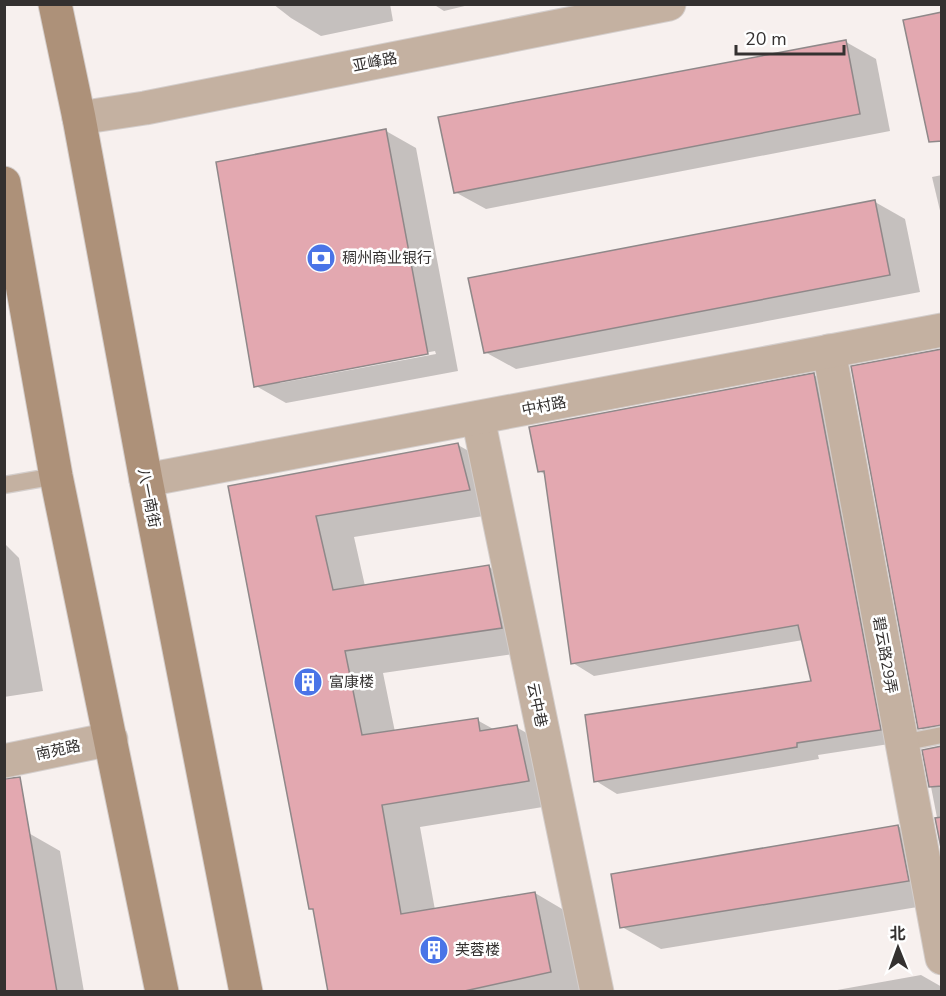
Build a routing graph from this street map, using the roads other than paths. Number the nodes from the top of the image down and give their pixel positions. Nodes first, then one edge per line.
1 (56, 4) edge
2 (669, 4) edge
3 (79, 118) junction
4 (4, 183) edge
5 (942, 330) edge
6 (829, 351) junction
7 (478, 418) junction
8 (56, 476) junction
9 (146, 480) junction
10 (4, 485) edge
11 (942, 735) edge
12 (111, 739) junction
13 (902, 743) junction
14 (4, 761) edge
15 (942, 958) edge
16 (162, 992) edge
17 (246, 992) edge
18 (597, 992) edge

1 - 3 main road, 八一南街
2 - 3 street, 亚峰路
3 - 9 main road, 八一南街
4 - 8 main road
5 - 6 street, 中村路
6 - 7 street, 中村路
6 - 13 street, 碧云路29弄
7 - 9 street, 中村路
7 - 18 street, 云中巷
8 - 10 lane
8 - 12 main road
9 - 17 main road, 八一南街
11 - 13 lane
12 - 14 street, 南苑路
12 - 16 main road
13 - 15 street, 碧云路29弄

